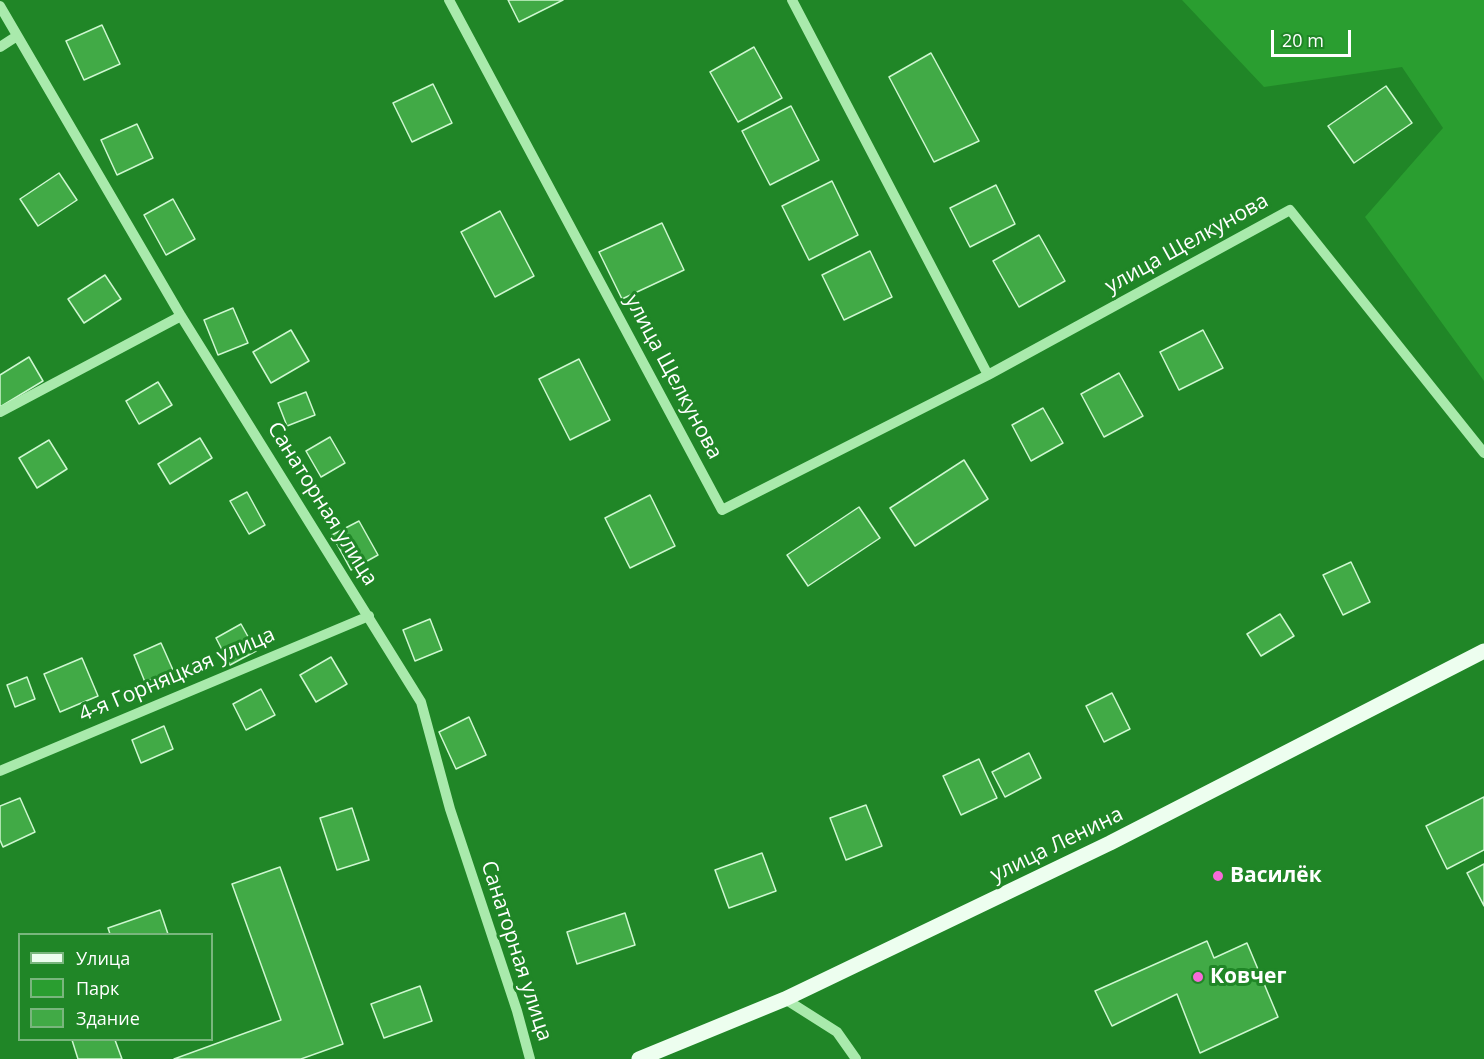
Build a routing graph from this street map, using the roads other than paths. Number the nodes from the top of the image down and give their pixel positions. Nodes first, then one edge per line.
1 (449, 0) edge
2 (792, 0) edge
3 (0, 6) edge
4 (16, 36) junction
5 (0, 47) edge
6 (181, 316) junction
7 (988, 375) junction
8 (0, 412) edge
9 (1483, 450) edge
10 (369, 616) junction
11 (1484, 651) edge
12 (0, 771) edge
13 (785, 999) junction
14 (530, 1059) edge
15 (639, 1059) edge
16 (856, 1059) edge

1 - 7 street, улица Щелкунова
2 - 7 street
3 - 4 street, Санаторная улица
4 - 5 street
4 - 6 street, Санаторная улица
6 - 8 street
6 - 10 street, Санаторная улица
7 - 9 street, улица Щелкунова
10 - 12 street, 4-я Горняцкая улица
10 - 14 street, Санаторная улица
11 - 13 main road, улица Ленина
13 - 15 main road, улица Ленина
13 - 16 street

